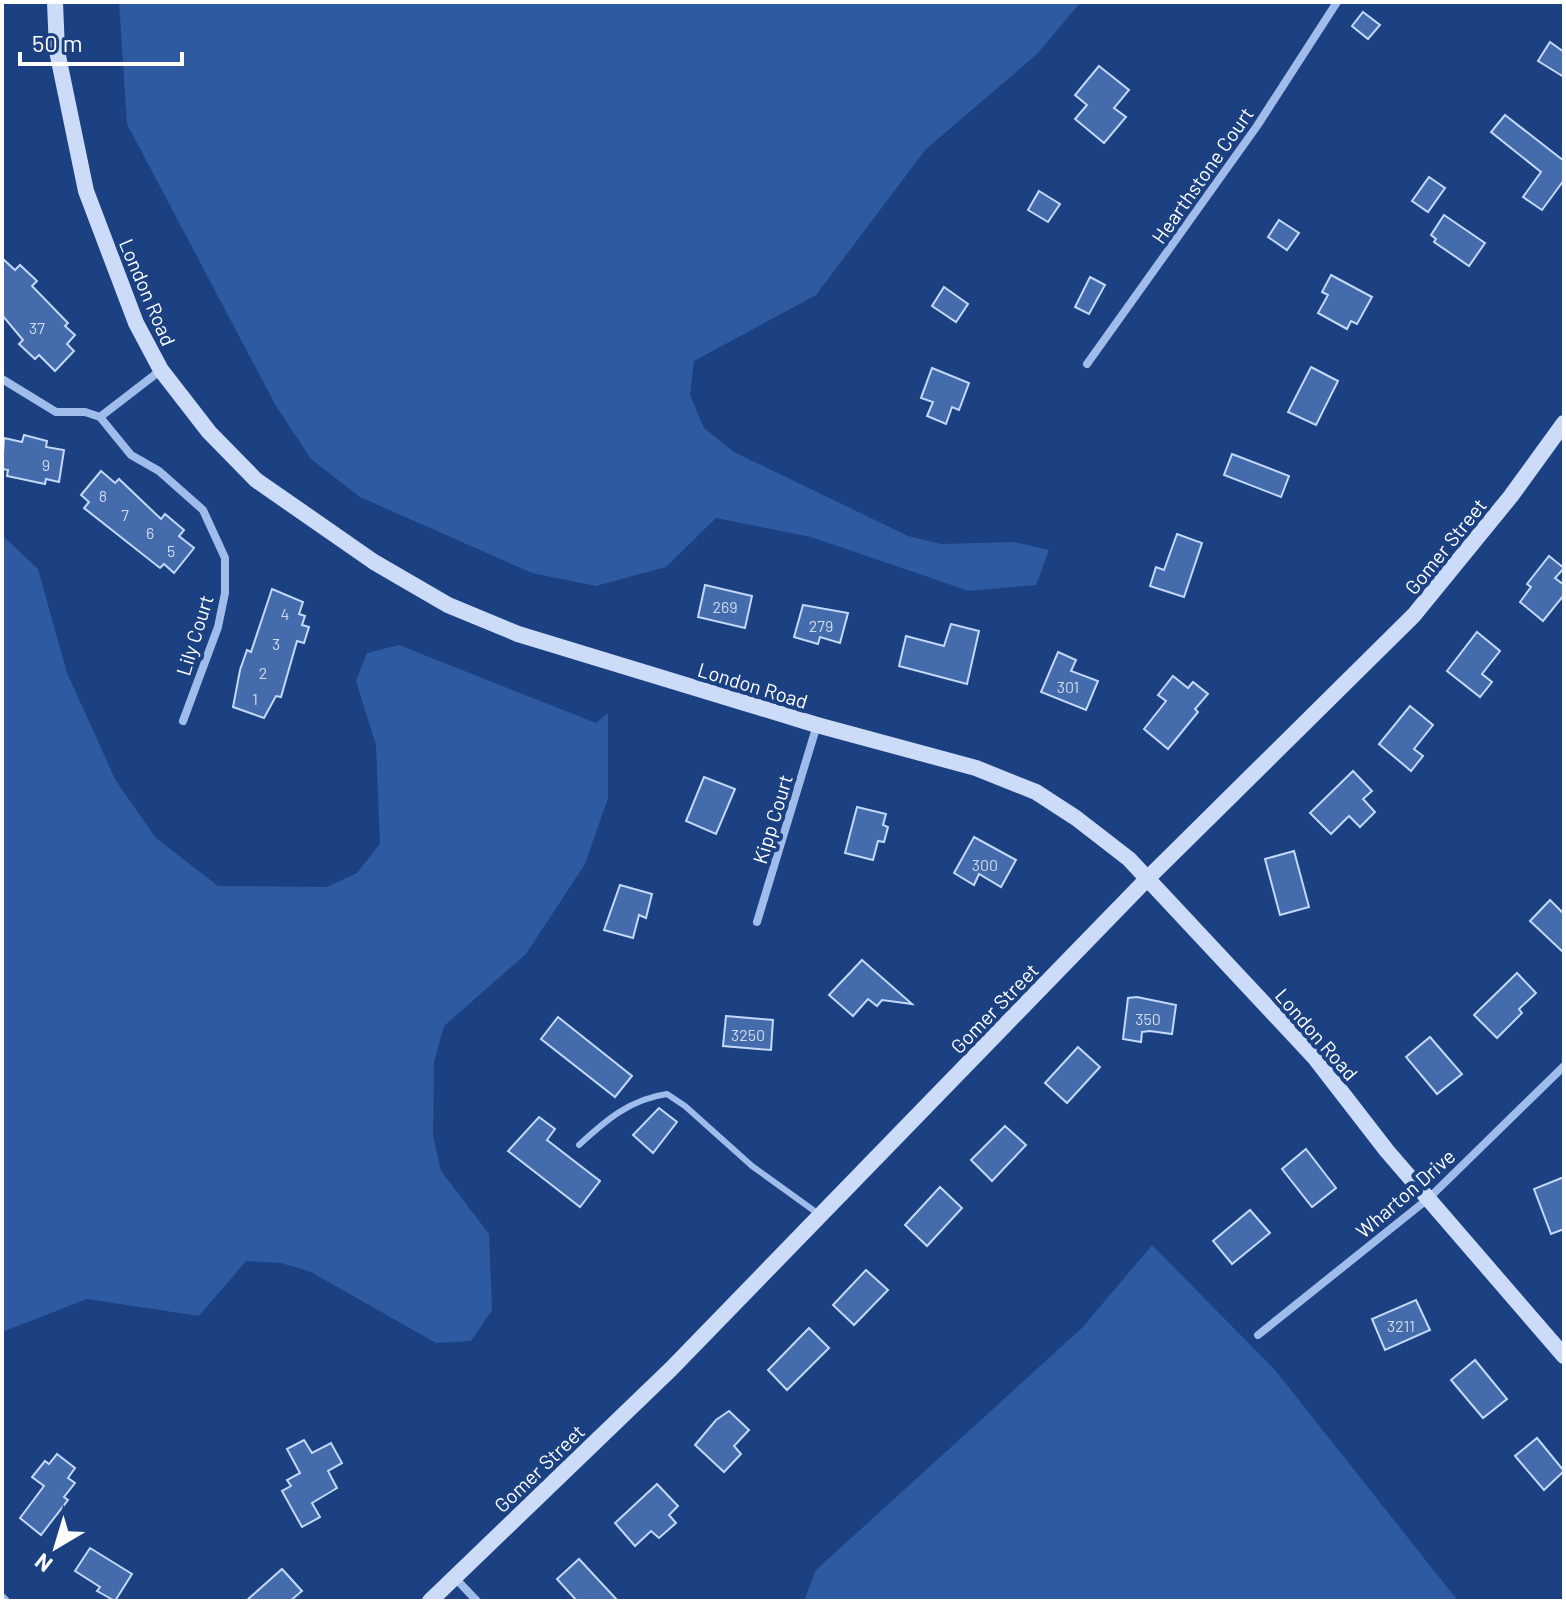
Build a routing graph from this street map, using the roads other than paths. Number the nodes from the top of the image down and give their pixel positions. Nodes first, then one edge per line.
1 (55, 2) edge
2 (1337, 2) edge
3 (1087, 364) dead end
4 (161, 370) junction
5 (2, 379) edge
6 (100, 417) junction
7 (1564, 423) edge
8 (183, 721) dead end
9 (817, 725) junction
10 (1147, 879) junction
11 (757, 922) dead end
12 (1564, 1066) edge
13 (579, 1145) dead end
14 (1429, 1198) junction
15 (820, 1215) junction
16 (1258, 1335) dead end
17 (1564, 1356) edge
18 (454, 1577) junction
19 (430, 1601) edge
20 (477, 1601) edge

1 - 4 street, London Road
2 - 3 street, Hearthstone Court
4 - 6 street
4 - 9 street, London Road
5 - 6 street
6 - 8 street, Lily Court
7 - 10 street, Gomer Street
9 - 10 street, London Road
9 - 11 street, Kipp Court
10 - 14 street, London Road
10 - 15 street, Gomer Street
12 - 14 street, Wharton Drive
13 - 15 lane
14 - 16 street, Wharton Drive
14 - 17 street, London Road
15 - 18 street, Gomer Street
18 - 19 street, Gomer Street
18 - 20 street

